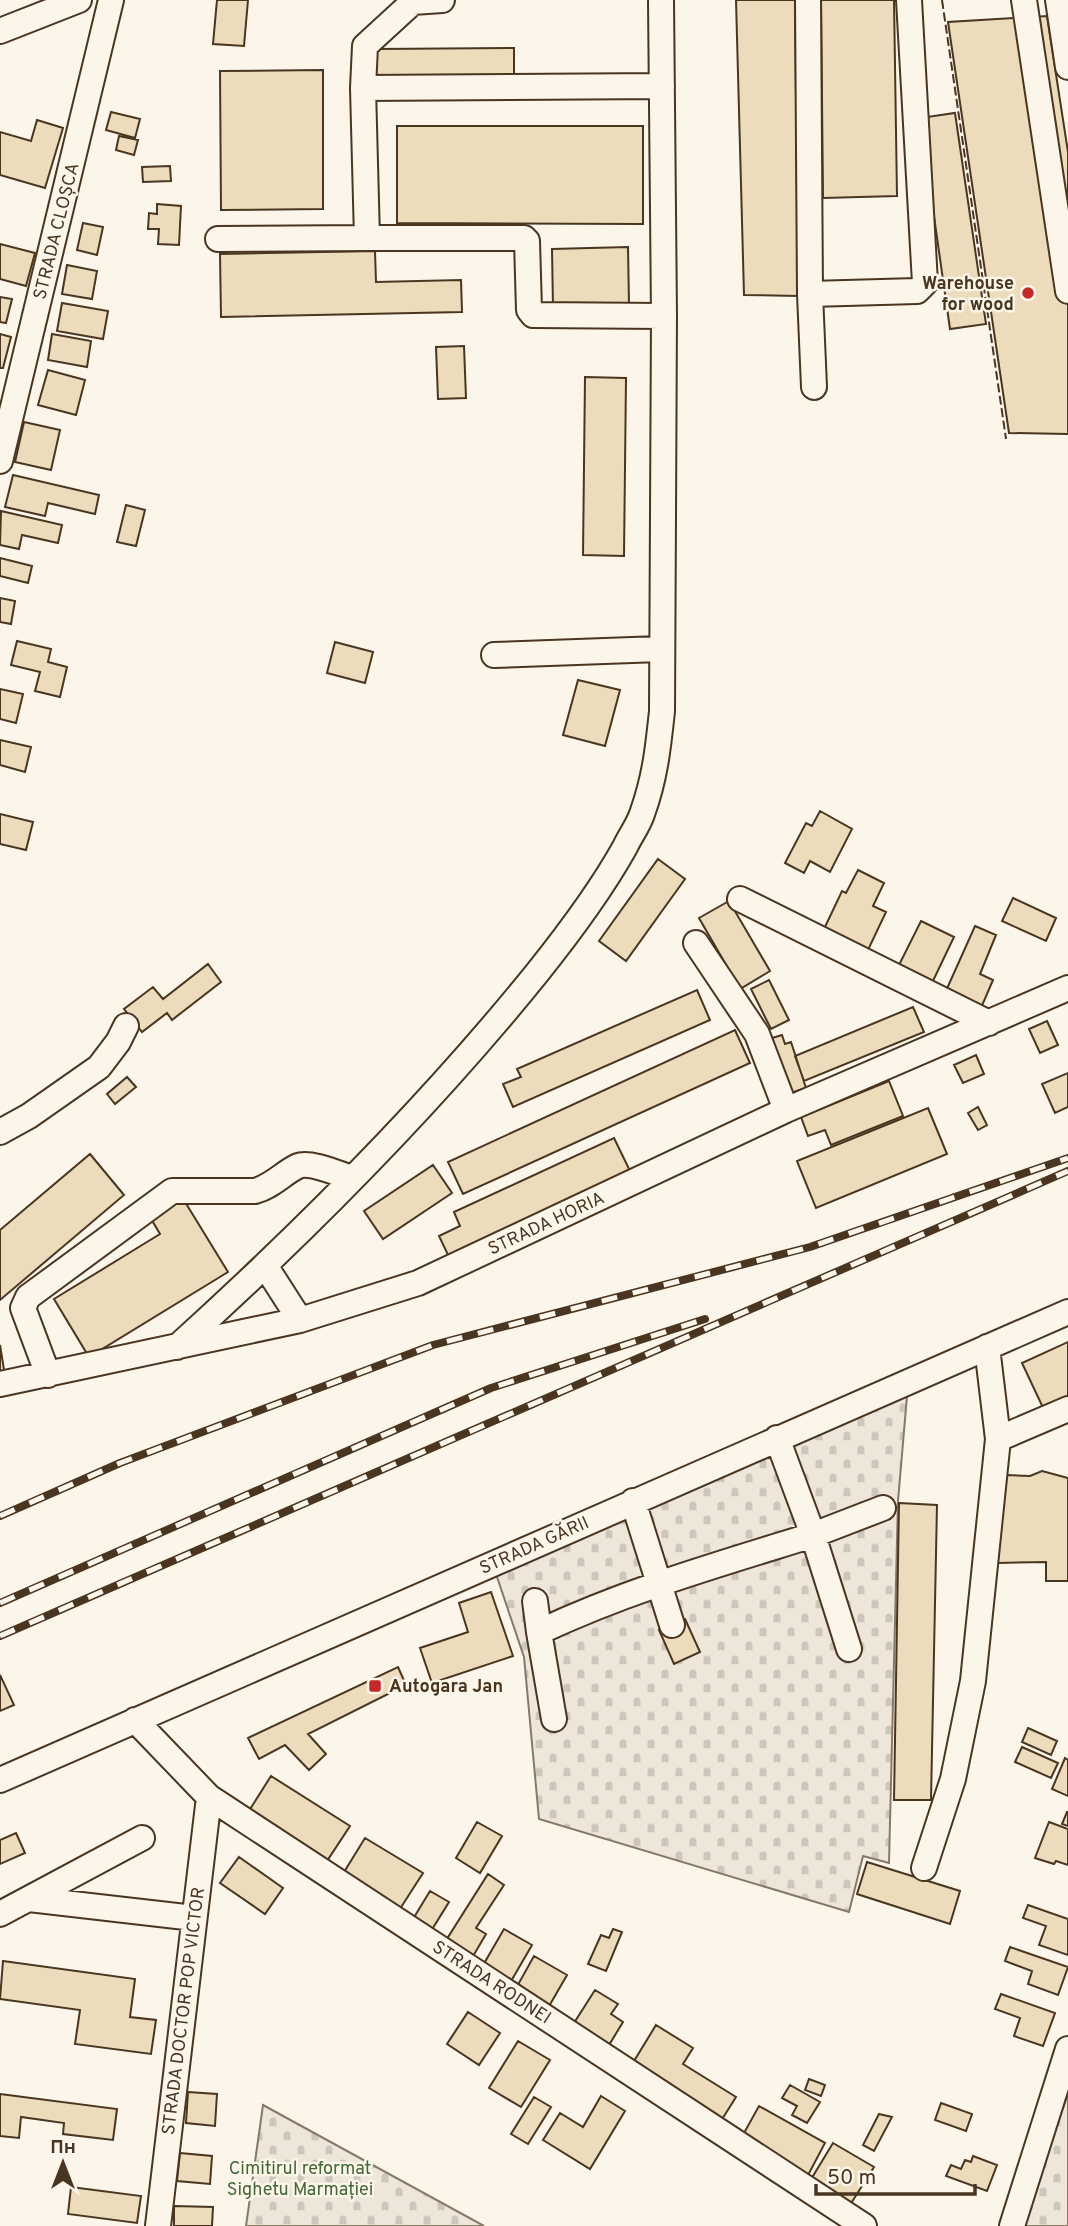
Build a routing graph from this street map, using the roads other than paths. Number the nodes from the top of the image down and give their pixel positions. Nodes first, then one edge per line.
1 (79, 0) edge
2 (111, 0) edge
3 (442, 0) edge
4 (661, 0) edge
5 (808, 0) edge
6 (909, 0) edge
7 (1024, 0) edge
8 (1058, 0) edge
9 (0, 31) edge
10 (1068, 67) edge
11 (662, 86) junction
12 (363, 88) junction
13 (367, 238) junction
14 (218, 239) dead end
15 (1068, 291) edge
16 (810, 294) junction
17 (664, 316) junction
18 (814, 387) dead end
19 (0, 461) edge
20 (660, 649) junction
21 (494, 655) dead end
22 (740, 899) dead end
23 (696, 943) dead end
24 (1068, 988) edge
25 (989, 1023) junction
26 (126, 1026) dead end
27 (786, 1110) junction
28 (0, 1132) edge
29 (352, 1178) junction
30 (266, 1267) junction
31 (1068, 1312) edge
32 (300, 1320) junction
33 (177, 1347) junction
34 (987, 1347) junction
35 (48, 1375) junction
36 (0, 1384) edge
37 (1068, 1409) edge
38 (777, 1438) junction
39 (998, 1439) junction
40 (633, 1501) junction
41 (883, 1508) dead end
42 (813, 1535) junction
43 (659, 1582) junction
44 (535, 1601) dead end
45 (672, 1625) dead end
46 (539, 1632) junction
47 (849, 1649) dead end
48 (554, 1719) dead end
49 (135, 1720) junction
50 (0, 1780) edge
51 (209, 1797) junction
52 (142, 1838) dead end
53 (924, 1868) dead end
54 (29, 1899) junction
55 (0, 1914) edge
56 (194, 1918) junction
57 (1068, 2049) edge
58 (158, 2226) edge
59 (864, 2226) edge
60 (1012, 2226) edge

1 - 9 street
2 - 19 street, STRADA CLOȘCA
3 - 12 street
4 - 11 street
5 - 16 street
6 - 16 street
7 - 15 street
8 - 10 street
11 - 12 street
11 - 17 street
12 - 13 street
13 - 14 street
13 - 17 street
16 - 18 street
17 - 20 street
20 - 21 street
20 - 29 street
22 - 25 street
23 - 27 street
24 - 25 street, STRADA HORIA
25 - 27 street, STRADA HORIA
26 - 28 street
27 - 32 street, STRADA HORIA
29 - 30 street
29 - 35 street
30 - 32 street
30 - 33 street
31 - 34 street, STRADA GĂRII
32 - 33 street, STRADA HORIA
33 - 35 street, STRADA HORIA
34 - 38 street, STRADA GĂRII
34 - 39 street
35 - 36 street, STRADA HORIA
37 - 39 street
38 - 40 street, STRADA GĂRII
38 - 42 street
39 - 53 street
40 - 43 street
40 - 49 street, STRADA GĂRII
41 - 42 street
42 - 43 street
42 - 47 street
43 - 45 street
43 - 46 street
44 - 46 street
46 - 48 street
49 - 50 street, STRADA GĂRII
49 - 51 street, STRADA RODNEI
51 - 56 street, STRADA DOCTOR POP VICTOR
51 - 59 street, STRADA RODNEI
52 - 54 street
54 - 55 street
54 - 56 street
56 - 58 street, STRADA DOCTOR POP VICTOR
57 - 60 street

